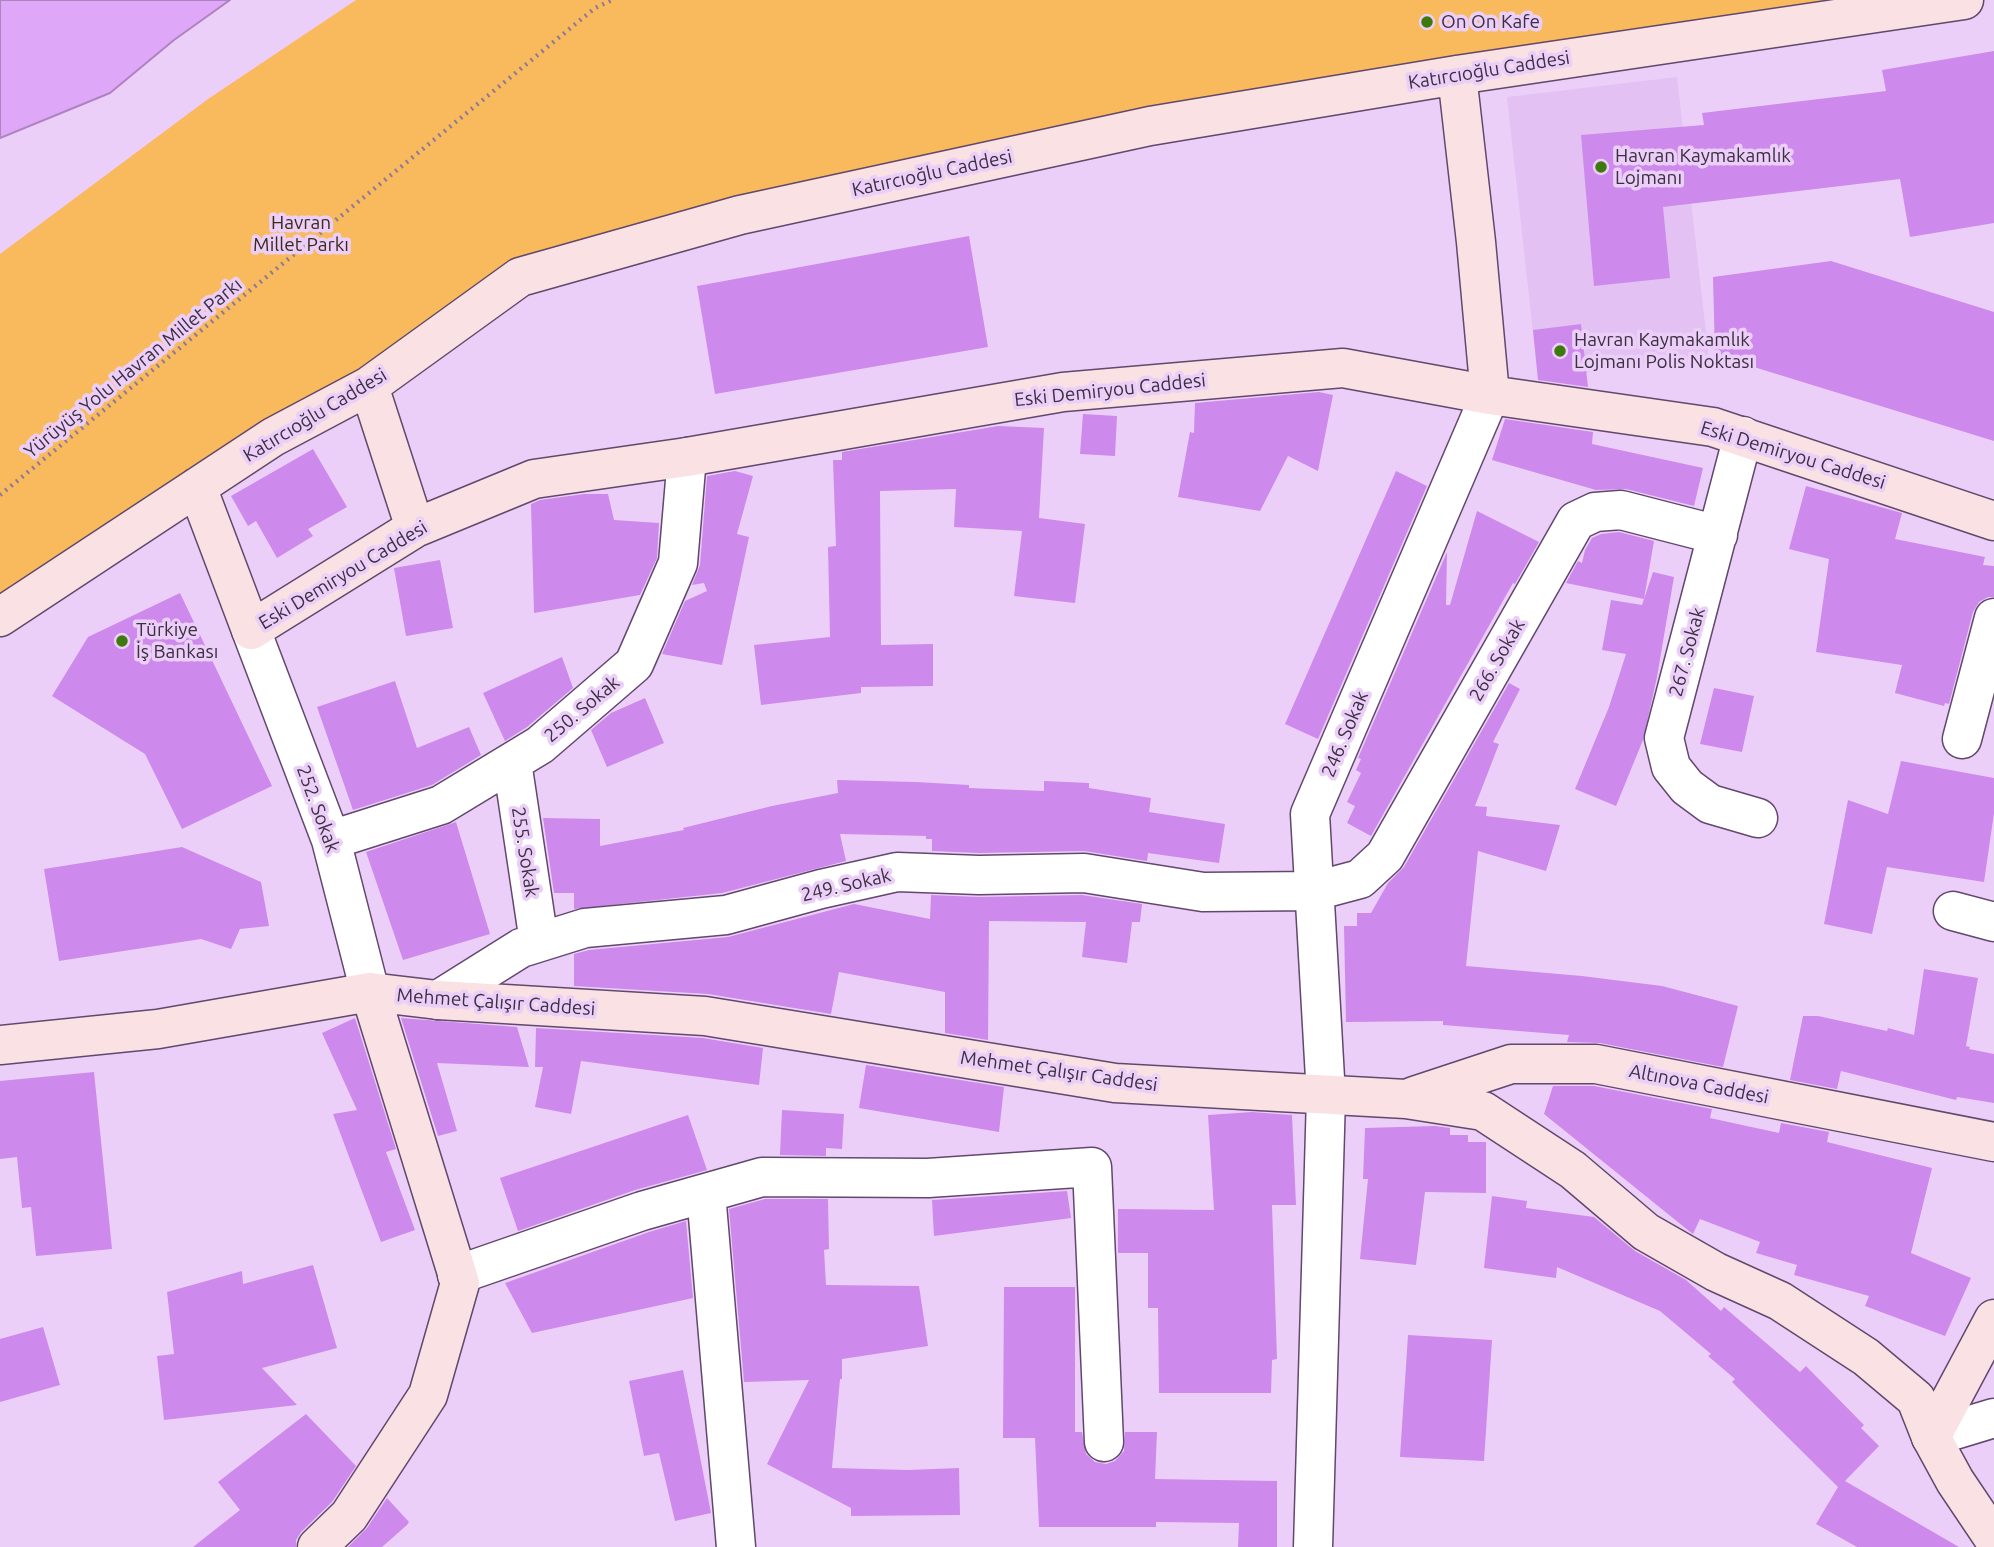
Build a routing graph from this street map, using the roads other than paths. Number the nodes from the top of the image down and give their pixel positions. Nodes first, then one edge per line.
1 (1964, 0) edge
2 (1457, 75) junction
3 (369, 386) junction
4 (1490, 395) junction
5 (1743, 436) junction
6 (687, 457) junction
7 (197, 487) junction
8 (1994, 522) edge
9 (415, 528) junction
10 (1718, 535) junction
11 (0, 617) edge
12 (1994, 618) edge
13 (251, 630) junction
14 (1962, 739) dead end
15 (512, 762) junction
16 (1758, 818) dead end
17 (331, 840) junction
18 (1315, 891) junction
19 (1953, 911) dead end
20 (1994, 922) edge
21 (539, 942) junction
22 (370, 992) junction
23 (438, 1000) junction
24 (0, 1045) edge
25 (1326, 1096) junction
26 (1406, 1099) junction
27 (1994, 1142) edge
28 (706, 1193) junction
29 (457, 1275) junction
30 (1994, 1319) edge
31 (1994, 1418) edge
32 (1931, 1437) junction
33 (1104, 1443) dead end
34 (1994, 1539) edge
35 (317, 1547) edge
36 (736, 1547) edge
37 (1313, 1547) edge

1 - 2 main road, Katırcıoğlu Caddesi
2 - 3 main road, Katırcıoğlu Caddesi
2 - 4 main road
3 - 7 main road, Katırcıoğlu Caddesi
3 - 9 main road
4 - 5 main road, Eski Demiryou Caddesi
4 - 6 main road, Eski Demiryou Caddesi
4 - 18 street, 246. Sokak
5 - 8 main road, Eski Demiryou Caddesi
5 - 10 street, 267. Sokak
6 - 9 main road, Eski Demiryou Caddesi
6 - 15 street, 250. Sokak
7 - 11 main road, Katırcıoğlu Caddesi
7 - 13 main road
9 - 13 main road, Eski Demiryou Caddesi
10 - 16 street, 267. Sokak
10 - 18 street, 266. Sokak
12 - 14 street
13 - 17 street, 252. Sokak
15 - 17 street, 250. Sokak
15 - 21 street, 255. Sokak
17 - 22 street, 252. Sokak
18 - 21 street, 249. Sokak
18 - 25 street, 246. Sokak
19 - 20 street
21 - 23 street, 249. Sokak
22 - 23 main road, Mehmet Çalışır Caddesi
22 - 24 main road, Mehmet Çalışır Caddesi
22 - 29 main road
23 - 25 main road, Mehmet Çalışır Caddesi
25 - 26 main road, Mehmet Çalışır Caddesi
25 - 37 street, 246. Sokak
26 - 27 main road, Altınova Caddesi
26 - 32 main road, Mehmet Çalışır Caddesi
28 - 29 street
28 - 33 street
28 - 36 street
29 - 35 main road
30 - 32 main road
31 - 32 street
32 - 34 main road, Mehmet Çalışır Caddesi

